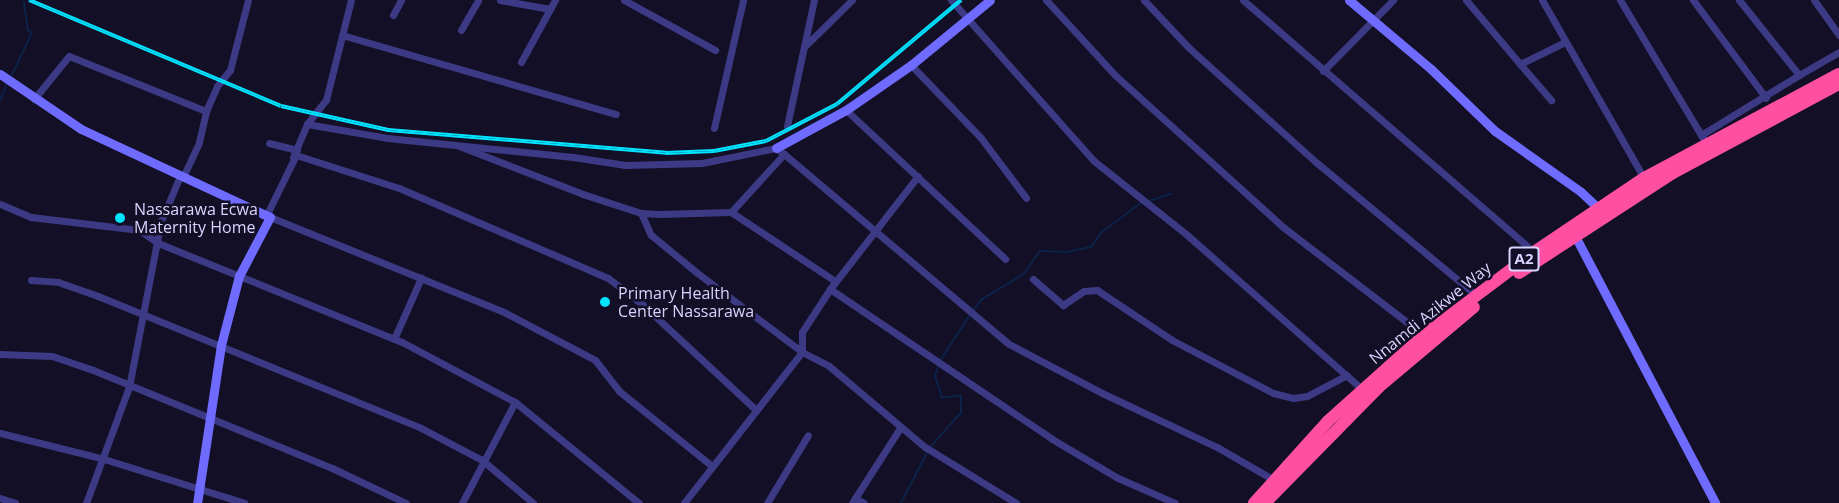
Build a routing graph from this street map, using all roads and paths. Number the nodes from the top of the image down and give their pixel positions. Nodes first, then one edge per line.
1 (248, 0) edge
2 (351, 0) edge
3 (401, 0) edge
4 (478, 0) edge
5 (500, 0) edge
6 (555, 0) edge
7 (624, 0) edge
8 (743, 0) edge
9 (814, 0) edge
10 (852, 0) edge
11 (951, 0) edge
12 (990, 0) edge
13 (1046, 0) edge
14 (1143, 0) edge
15 (1243, 0) edge
16 (1349, 0) edge
17 (1393, 0) edge
18 (1466, 0) edge
19 (1542, 0) edge
20 (1620, 0) edge
21 (1693, 0) edge
22 (1739, 0) edge
23 (1814, 0) edge
24 (550, 9) junction
25 (393, 15) dead end
26 (968, 18) junction
27 (1373, 20) junction
28 (461, 30) dead end
29 (1839, 34) edge
30 (342, 35) junction
31 (1565, 42) junction
32 (802, 49) junction
33 (715, 50) dead end
34 (1839, 52) edge
35 (521, 62) dead end
36 (1520, 64) junction
37 (911, 65) junction
38 (1323, 71) junction
39 (1839, 74) edge
40 (1799, 75) junction
41 (7, 79) edge
42 (1839, 84) edge
43 (1766, 98) junction
44 (34, 99) junction
45 (1551, 100) dead end
46 (846, 110) junction
47 (206, 111) junction
48 (616, 114) dead end
49 (307, 124) junction
50 (787, 126) dead end
51 (714, 128) dead end
52 (1704, 140) junction
53 (269, 142) dead end
54 (459, 146) junction
55 (776, 148) junction
56 (297, 150) junction
57 (784, 154) junction
58 (293, 157) junction
59 (918, 176) junction
60 (181, 177) junction
61 (1644, 178) junction
62 (1026, 198) dead end
63 (0, 204) edge
64 (1598, 208) junction
65 (731, 212) junction
66 (641, 213) junction
67 (269, 215) junction
68 (873, 230) junction
69 (1574, 234) junction
70 (158, 243) junction
71 (1534, 252) junction
72 (1005, 259) dead end
73 (239, 276) junction
74 (421, 278) junction
75 (1033, 279) dead end
76 (31, 280) dead end
77 (835, 281) junction
78 (830, 289) junction
79 (1476, 295) junction
80 (144, 314) junction
81 (1424, 335) junction
82 (394, 339) junction
83 (221, 345) junction
84 (802, 352) junction
85 (0, 354) edge
86 (1347, 375) junction
87 (129, 387) junction
88 (1363, 390) junction
89 (515, 402) junction
90 (755, 409) junction
91 (209, 419) junction
92 (900, 428) junction
93 (0, 433) edge
94 (808, 435) dead end
95 (104, 459) junction
96 (482, 460) junction
97 (712, 466) junction
98 (1274, 480) junction
99 (200, 488) junction
100 (0, 498) edge
101 (853, 500) edge
102 (15, 503) edge
103 (86, 503) edge
104 (197, 503) edge
105 (244, 503) edge
106 (406, 503) edge
107 (462, 503) edge
108 (533, 503) edge
109 (639, 503) edge
110 (684, 503) edge
111 (767, 503) edge
112 (864, 503) edge
113 (1016, 503) edge
114 (1175, 503) edge
115 (1254, 503) edge
116 (1265, 503) edge
117 (1715, 503) edge

1 - 47 street
2 - 30 street
3 - 25 street
4 - 28 street
5 - 24 street
6 - 24 street
7 - 33 street
8 - 51 street
9 - 32 street
10 - 32 street
11 - 26 street
12 - 26 street
13 - 81 street
14 - 79 street
15 - 38 street
16 - 27 street
17 - 27 street
18 - 36 street
19 - 31 street
20 - 52 street
21 - 43 street
22 - 40 street
23 - 29 street
24 - 35 street
26 - 37 street
26 - 86 street
27 - 38 street
27 - 64 street
30 - 48 street
30 - 49 street
31 - 36 street
31 - 61 street
32 - 50 street
34 - 40 street
36 - 45 street
37 - 46 street
37 - 62 street
38 - 71 street
39 - 52 highway, Nnamdi Azikwe Way / A2
40 - 43 street
41 - 44 street
42 - 69 highway, Nnamdi Azikwe Way / A2
43 - 52 street
44 - 47 street
44 - 60 street
46 - 55 street
46 - 59 street
47 - 60 street
49 - 54 street
49 - 56 street
52 - 61 highway, Nnamdi Azikwe Way / A2
53 - 56 street
54 - 55 street
54 - 66 street
55 - 57 street
56 - 58 street
57 - 65 street
57 - 68 street
58 - 67 street
58 - 90 street
59 - 68 street
59 - 72 street
60 - 67 street
60 - 70 street
61 - 64 highway, Nnamdi Azikwe Way / A2
63 - 70 street
64 - 71 highway, Nnamdi Azikwe Way / A2
65 - 66 street
65 - 77 street
66 - 84 street
67 - 73 street
67 - 74 street
68 - 77 street
68 - 98 street
69 - 116 highway, Nnamdi Azikwe Way / A2
69 - 117 street
70 - 73 street
70 - 80 street
71 - 79 highway, Nnamdi Azikwe Way / A2
73 - 82 street
73 - 83 street
74 - 82 street
74 - 97 street
75 - 86 street
76 - 80 street
77 - 78 street
78 - 84 street
78 - 114 street
79 - 81 highway, Nnamdi Azikwe Way / A2
80 - 83 street
80 - 87 street
81 - 88 highway, Nnamdi Azikwe Way / A2
82 - 89 street
83 - 91 street
83 - 96 street
84 - 90 street
84 - 92 street
85 - 87 street
86 - 88 street
87 - 91 street
87 - 95 street
88 - 98 highway, Nnamdi Azikwe Way / A2
89 - 96 street
89 - 109 street
90 - 97 street
91 - 99 street
91 - 106 street
92 - 101 street
92 - 113 street
93 - 95 street
94 - 111 street
95 - 99 street
95 - 103 street
96 - 107 street
96 - 108 street
97 - 110 street
98 - 115 highway, Nnamdi Azikwe Way / A2
99 - 104 street
99 - 105 street
100 - 102 street
101 - 112 street

